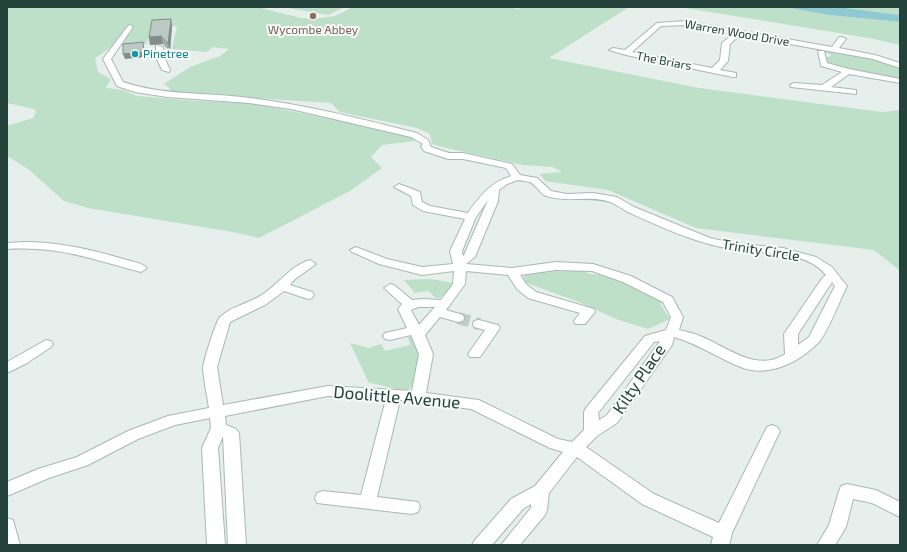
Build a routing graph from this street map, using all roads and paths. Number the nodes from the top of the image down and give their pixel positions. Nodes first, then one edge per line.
1 (130, 27) dead end
2 (740, 32) junction
3 (842, 39) dead end
4 (159, 47) edge
5 (613, 50) dead end
6 (834, 50) junction
7 (626, 53) junction
8 (820, 53) dead end
9 (900, 66) edge
10 (166, 70) dead end
11 (714, 71) junction
12 (848, 71) junction
13 (733, 75) dead end
14 (900, 80) edge
15 (794, 86) dead end
16 (824, 88) junction
17 (853, 92) dead end
18 (517, 177) junction
19 (399, 187) dead end
20 (494, 188) junction
21 (471, 217) junction
22 (7, 246) edge
23 (356, 250) dead end
24 (137, 263) dead end
25 (310, 264) dead end
26 (459, 265) junction
27 (512, 272) junction
28 (833, 276) junction
29 (282, 286) junction
30 (390, 288) dead end
31 (308, 295) dead end
32 (409, 304) junction
33 (441, 308) junction
34 (585, 316) dead end
35 (458, 318) tunnel mouth
36 (479, 324) tunnel mouth
37 (416, 333) junction
38 (669, 334) junction
39 (390, 336) dead end
40 (46, 344) dead end
41 (475, 354) dead end
42 (792, 355) junction
43 (7, 368) edge
44 (394, 394) junction
45 (418, 396) junction
46 (216, 410) junction
47 (219, 428) junction
48 (772, 431) dead end
49 (592, 432) junction
50 (575, 448) junction
51 (7, 488) edge
52 (541, 491) junction
53 (323, 498) dead end
54 (368, 502) junction
55 (412, 507) dead end
56 (900, 510) edge
57 (7, 525) edge
58 (722, 539) edge
59 (11, 545) edge
60 (216, 545) edge
61 (237, 545) edge
62 (482, 545) edge
63 (510, 545) edge
64 (826, 545) edge

1 - 18 street, Trinity Circle
2 - 6 street, Warren Wood Drive
2 - 7 street, Warren Wood Drive
2 - 11 street
3 - 6 street
4 - 10 street
5 - 7 street, The Briars
6 - 9 street, Warren Wood Drive
7 - 11 street, The Briars
8 - 12 street
11 - 13 street, The Briars
12 - 14 street
12 - 16 street
15 - 16 street
16 - 17 street
18 - 20 street
18 - 28 street, Trinity Circle
19 - 21 street
20 - 21 street
20 - 26 street
21 - 26 street
22 - 24 street
23 - 26 street
25 - 29 street
26 - 27 street
26 - 33 street
27 - 34 street
27 - 38 street, Kilty Place
28 - 42 street
28 - 42 street
29 - 31 street
29 - 46 street
30 - 32 street
32 - 33 street
32 - 37 street
33 - 35 street
33 - 37 street
36 - 41 street
37 - 39 street
37 - 45 street
38 - 42 street
38 - 49 street, Kilty Place
38 - 49 street
40 - 43 street
44 - 45 street, Doolittle Avenue
44 - 46 street, Doolittle Avenue
44 - 54 street
45 - 50 street, Doolittle Avenue
46 - 47 street
46 - 51 street, Doolittle Avenue
47 - 60 street
47 - 61 street
48 - 58 street
49 - 50 street, Kilty Place
50 - 52 street, Kilty Place
50 - 58 street, Doolittle Avenue
52 - 62 street
52 - 63 street
53 - 54 street
54 - 55 street
56 - 64 street
57 - 59 street

